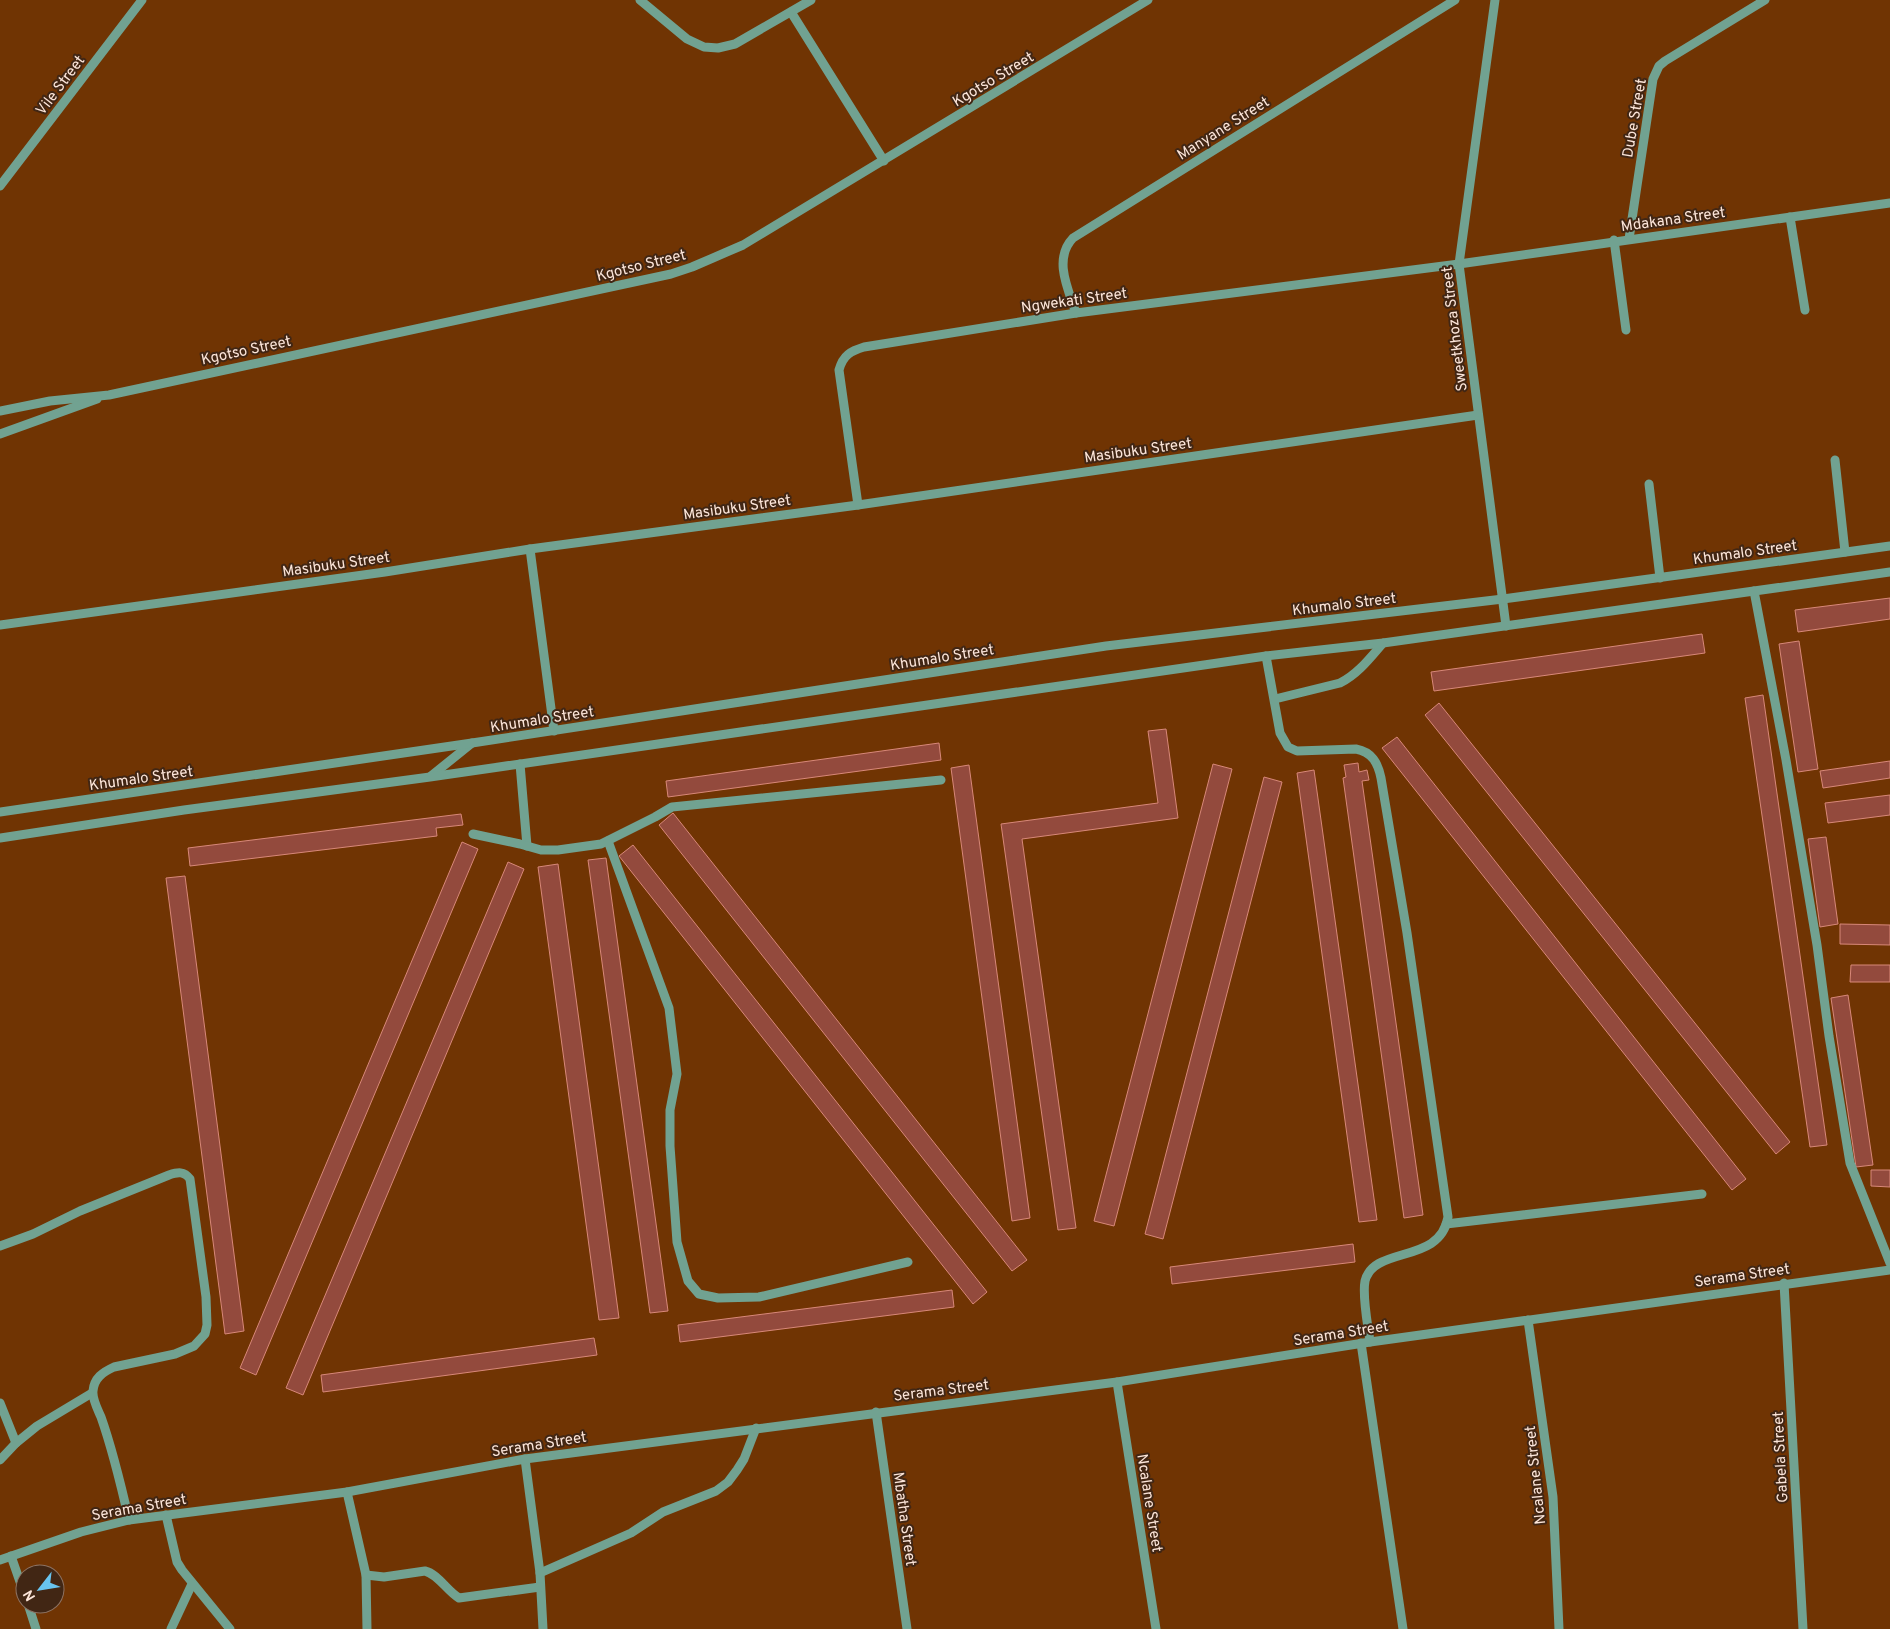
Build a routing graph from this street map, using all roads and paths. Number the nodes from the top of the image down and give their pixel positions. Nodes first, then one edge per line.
1 (142, 0) edge
2 (640, 0) edge
3 (811, 0) edge
4 (1148, 0) edge
5 (1455, 0) edge
6 (1495, 0) edge
7 (1764, 0) edge
8 (791, 12) junction
9 (884, 162) junction
10 (0, 186) edge
11 (1890, 203) edge
12 (1790, 217) junction
13 (1629, 238) junction
14 (1614, 240) junction
15 (1459, 264) junction
16 (1805, 310) dead end
17 (1076, 313) junction
18 (1626, 330) dead end
19 (109, 394) junction
20 (0, 411) edge
21 (1478, 415) junction
22 (0, 434) edge
23 (1835, 460) dead end
24 (1649, 484) dead end
25 (858, 505) junction
26 (1890, 546) edge
27 (530, 549) junction
28 (1845, 552) junction
29 (1890, 572) edge
30 (1660, 578) junction
31 (1754, 591) junction
32 (1503, 600) junction
33 (0, 625) edge
34 (1506, 626) junction
35 (1383, 643) junction
36 (1266, 656) junction
37 (1274, 699) junction
38 (554, 731) junction
39 (472, 743) junction
40 (520, 764) junction
41 (430, 777) junction
42 (941, 780) dead end
43 (0, 812) edge
44 (473, 834) dead end
45 (0, 838) edge
46 (608, 841) junction
47 (526, 846) junction
48 (1702, 1194) dead end
49 (1446, 1224) junction
50 (0, 1246) edge
51 (908, 1262) dead end
52 (1890, 1263) edge
53 (1890, 1270) edge
54 (1784, 1283) junction
55 (1528, 1320) junction
56 (1365, 1343) junction
57 (1117, 1382) junction
58 (92, 1393) junction
59 (0, 1403) edge
60 (876, 1412) junction
61 (756, 1428) junction
62 (16, 1443) junction
63 (525, 1459) junction
64 (0, 1460) edge
65 (347, 1492) junction
66 (166, 1515) junction
67 (129, 1520) junction
68 (11, 1556) junction
69 (0, 1560) edge
70 (15, 1567) edge
71 (540, 1573) junction
72 (366, 1575) junction
73 (192, 1584) junction
74 (540, 1587) junction
75 (31, 1614) edge
76 (36, 1629) edge
77 (171, 1629) edge
78 (230, 1629) edge
79 (367, 1629) edge
80 (543, 1629) edge
81 (907, 1629) edge
82 (1156, 1629) edge
83 (1403, 1629) edge
84 (1559, 1629) edge
85 (1803, 1629) edge

1 - 10 street, Vile Street
2 - 8 street
3 - 8 street
4 - 9 street, Kgotso Street
5 - 17 street, Manyane Street
6 - 15 street, Sweetkhoza Street
7 - 13 street, Dube Street
8 - 9 street
9 - 19 street, Kgotso Street
11 - 12 street, Mdakana Street
12 - 13 street, Mdakana Street
12 - 16 street
13 - 14 street, Mdakana Street
14 - 15 street, Mdakana Street
14 - 18 street
15 - 17 street, Ngwekati Street
15 - 21 street, Sweetkhoza Street
17 - 25 street, Ngwekati Street
19 - 20 street, Kgotso Street
19 - 22 street, Kgotso Street
21 - 25 street, Masibuku Street
21 - 32 street, Sweetkhoza Street
23 - 28 street
24 - 30 street
25 - 27 street, Masibuku Street
26 - 28 street, Khumalo Street
27 - 33 street, Masibuku Street
27 - 38 street
28 - 30 street, Khumalo Street
29 - 31 street
30 - 32 street, Khumalo Street
31 - 34 street
31 - 52 street
32 - 34 street, Sweetkhoza Street
32 - 38 street, Khumalo Street
34 - 35 street
35 - 36 street
35 - 37 street
36 - 37 street
36 - 40 street
37 - 49 street
38 - 39 street, Khumalo Street
39 - 41 street
39 - 43 street, Khumalo Street
40 - 41 street
40 - 47 street
41 - 45 street
42 - 46 street
44 - 47 street
46 - 47 street
46 - 51 street
48 - 49 street
49 - 56 street
50 - 58 street
53 - 54 street, Serama Street
54 - 55 street, Serama Street
54 - 85 street, Gabela Street
55 - 56 street, Serama Street
55 - 84 street, Ncalane Street
56 - 57 street, Serama Street
56 - 83 street
57 - 60 street, Serama Street
57 - 82 street, Ncalane Street
58 - 62 street
58 - 67 street
59 - 62 street
60 - 61 street, Serama Street
60 - 81 street, Mbatha Street
61 - 63 street, Serama Street
61 - 71 street
62 - 64 street
63 - 65 street, Serama Street
63 - 71 street
65 - 66 street, Serama Street
65 - 72 street
66 - 67 street, Serama Street
66 - 73 street
67 - 68 street, Serama Street
68 - 69 street, Serama Street
68 - 70 street
71 - 74 street
72 - 74 street
72 - 79 street
73 - 77 street
73 - 78 street
74 - 80 street
75 - 76 street

